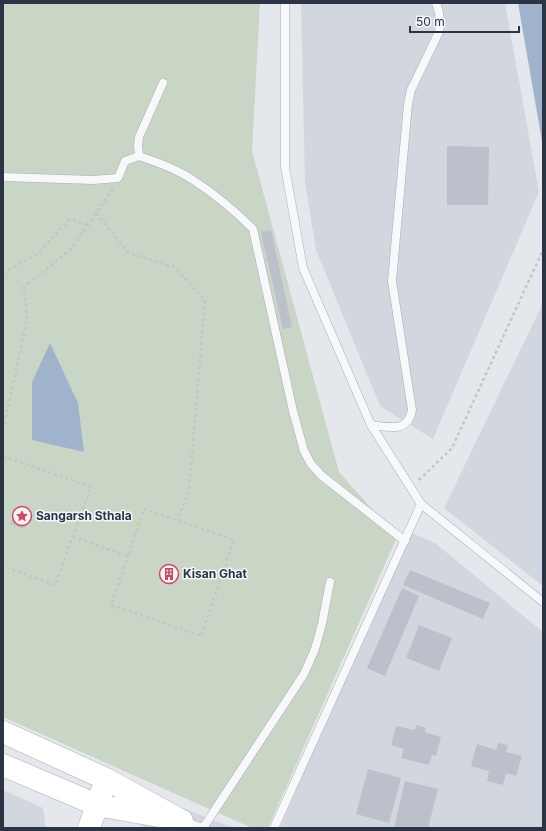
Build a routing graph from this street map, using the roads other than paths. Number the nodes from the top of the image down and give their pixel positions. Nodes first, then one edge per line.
1 (285, 3) edge
2 (436, 3) edge
3 (163, 83) dead end
4 (139, 156) junction
5 (3, 177) edge
6 (371, 425) junction
7 (421, 504) junction
8 (404, 541) junction
9 (330, 582) dead end
10 (543, 602) edge
11 (3, 732) edge
12 (3, 765) edge
13 (106, 779) junction
14 (97, 805) junction
15 (182, 820) junction
16 (89, 828) edge
17 (203, 828) edge
18 (274, 828) edge

1 - 6 lane
2 - 6 lane
3 - 4 lane
4 - 5 lane
4 - 8 lane
6 - 7 lane
7 - 8 lane
7 - 10 lane
8 - 18 lane
9 - 17 lane
11 - 13 main road
12 - 14 main road
13 - 14 main road
13 - 15 main road
14 - 15 main road
14 - 16 main road
15 - 17 lane

